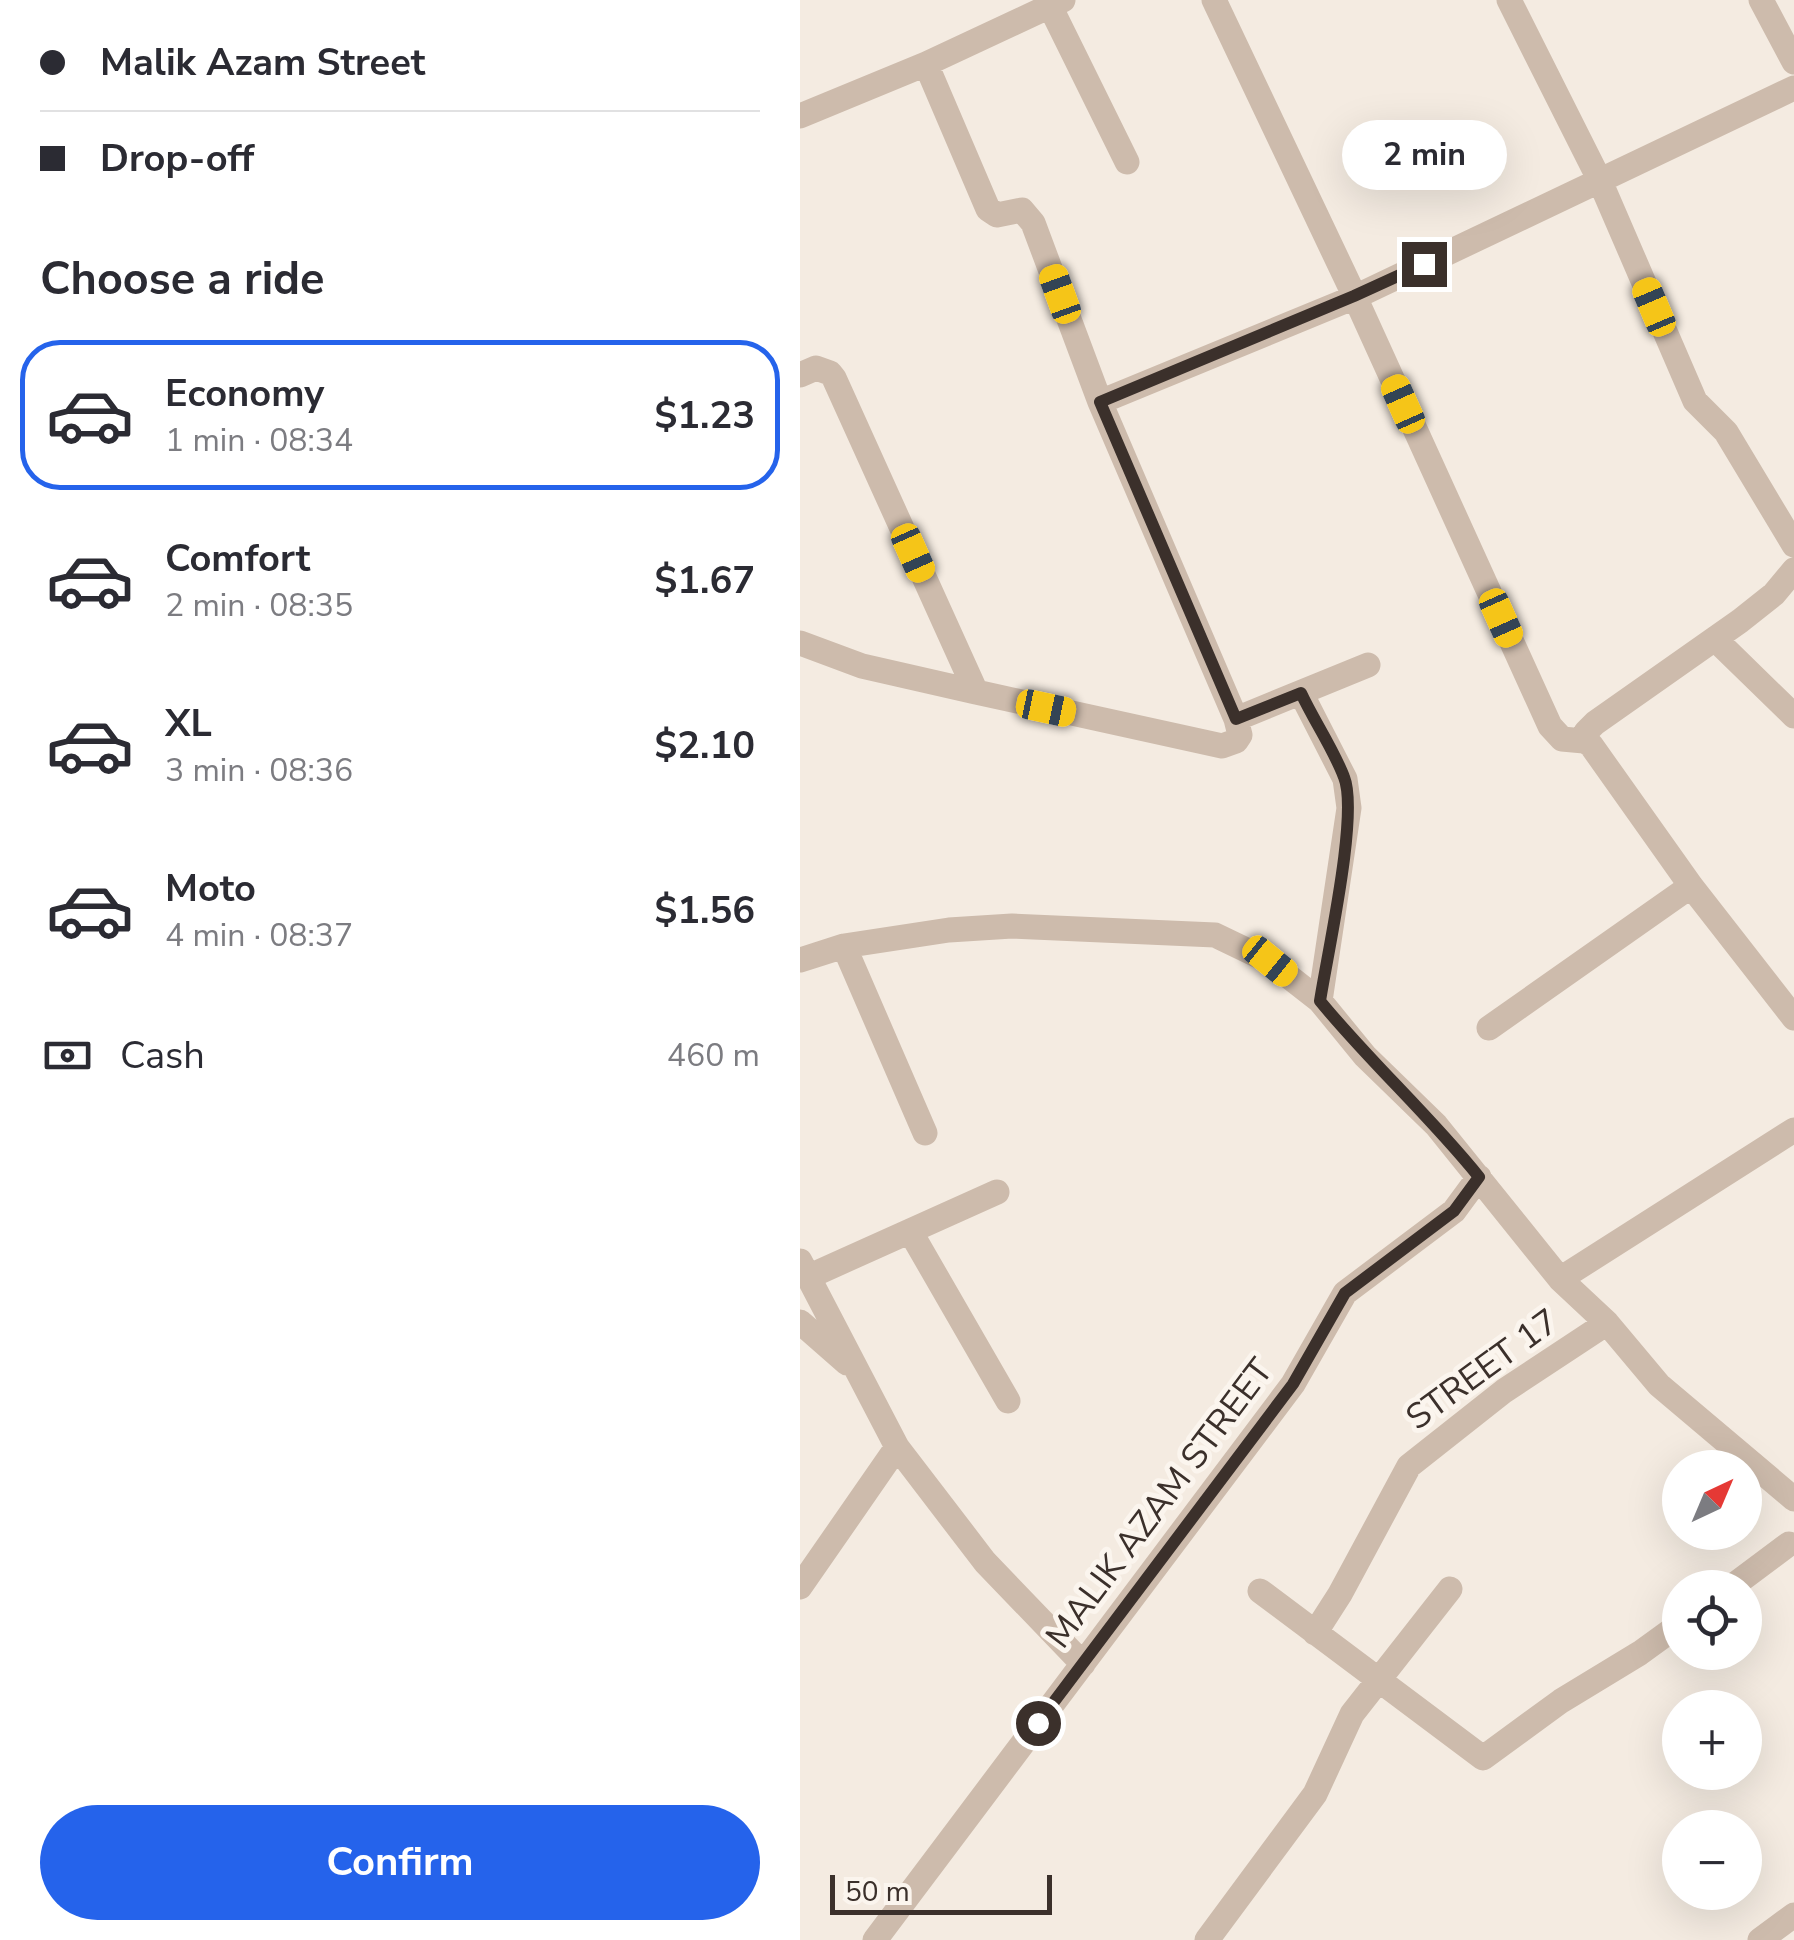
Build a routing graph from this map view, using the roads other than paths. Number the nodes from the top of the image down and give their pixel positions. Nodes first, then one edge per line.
1 (1214, 0) edge
2 (1509, 0) edge
3 (1762, 0) edge
4 (1057, 3) edge
5 (1794, 62) edge
6 (926, 64) junction
7 (1794, 88) edge
8 (800, 116) edge
9 (1127, 162) dead end
10 (1600, 181) junction
11 (1354, 296) junction
12 (800, 375) edge
13 (1100, 402) junction
14 (1794, 544) edge
15 (1794, 570) edge
16 (1714, 640) junction
17 (800, 643) edge
18 (1368, 665) dead end
19 (976, 692) junction
20 (1301, 693) junction
21 (1794, 716) edge
22 (1236, 719) junction
23 (1584, 741) junction
24 (1691, 886) junction
25 (844, 946) junction
26 (800, 960) edge
27 (1320, 1001) junction
28 (1794, 1018) edge
29 (1489, 1028) dead end
30 (1794, 1130) edge
31 (926, 1133) dead end
32 (1479, 1177) junction
33 (997, 1192) dead end
34 (910, 1231) junction
35 (804, 1269) edge
36 (1560, 1279) junction
37 (800, 1322) edge
38 (1607, 1324) junction
39 (858, 1373) junction
40 (1008, 1401) dead end
41 (897, 1446) junction
42 (1794, 1499) edge
43 (1789, 1544) dead end
44 (1754, 1570) edge
45 (800, 1587) edge
46 (1450, 1589) dead end
47 (1260, 1591) dead end
48 (1316, 1634) junction
49 (1662, 1637) edge
50 (1083, 1664) junction
51 (1376, 1680) junction
52 (1794, 1915) edge
53 (876, 1940) edge
54 (1208, 1940) edge
55 (1760, 1940) edge

1 - 11 street
2 - 10 street
3 - 5 street
4 - 6 street
4 - 9 street
6 - 8 street
6 - 13 street
7 - 10 street
10 - 11 street
10 - 14 street
11 - 13 street
11 - 23 street
12 - 19 street
13 - 22 street
15 - 16 street
16 - 21 street
16 - 23 street
17 - 19 street
18 - 20 street
19 - 22 street
20 - 22 street
20 - 27 street
23 - 24 street
24 - 28 street
24 - 29 street
25 - 26 street
25 - 27 street
25 - 31 street
27 - 32 street
30 - 36 street
32 - 36 street
32 - 50 street, MALIK AZAM STREET
33 - 34 street
34 - 35 street
34 - 40 street
35 - 39 street
36 - 38 street
37 - 39 street
38 - 42 street
38 - 48 street, STREET 17
39 - 41 street
41 - 45 street
41 - 50 street
43 - 44 street
46 - 51 street
47 - 48 street
48 - 51 street
49 - 51 street
50 - 53 street, MALIK AZAM STREET
51 - 54 street
52 - 55 street

